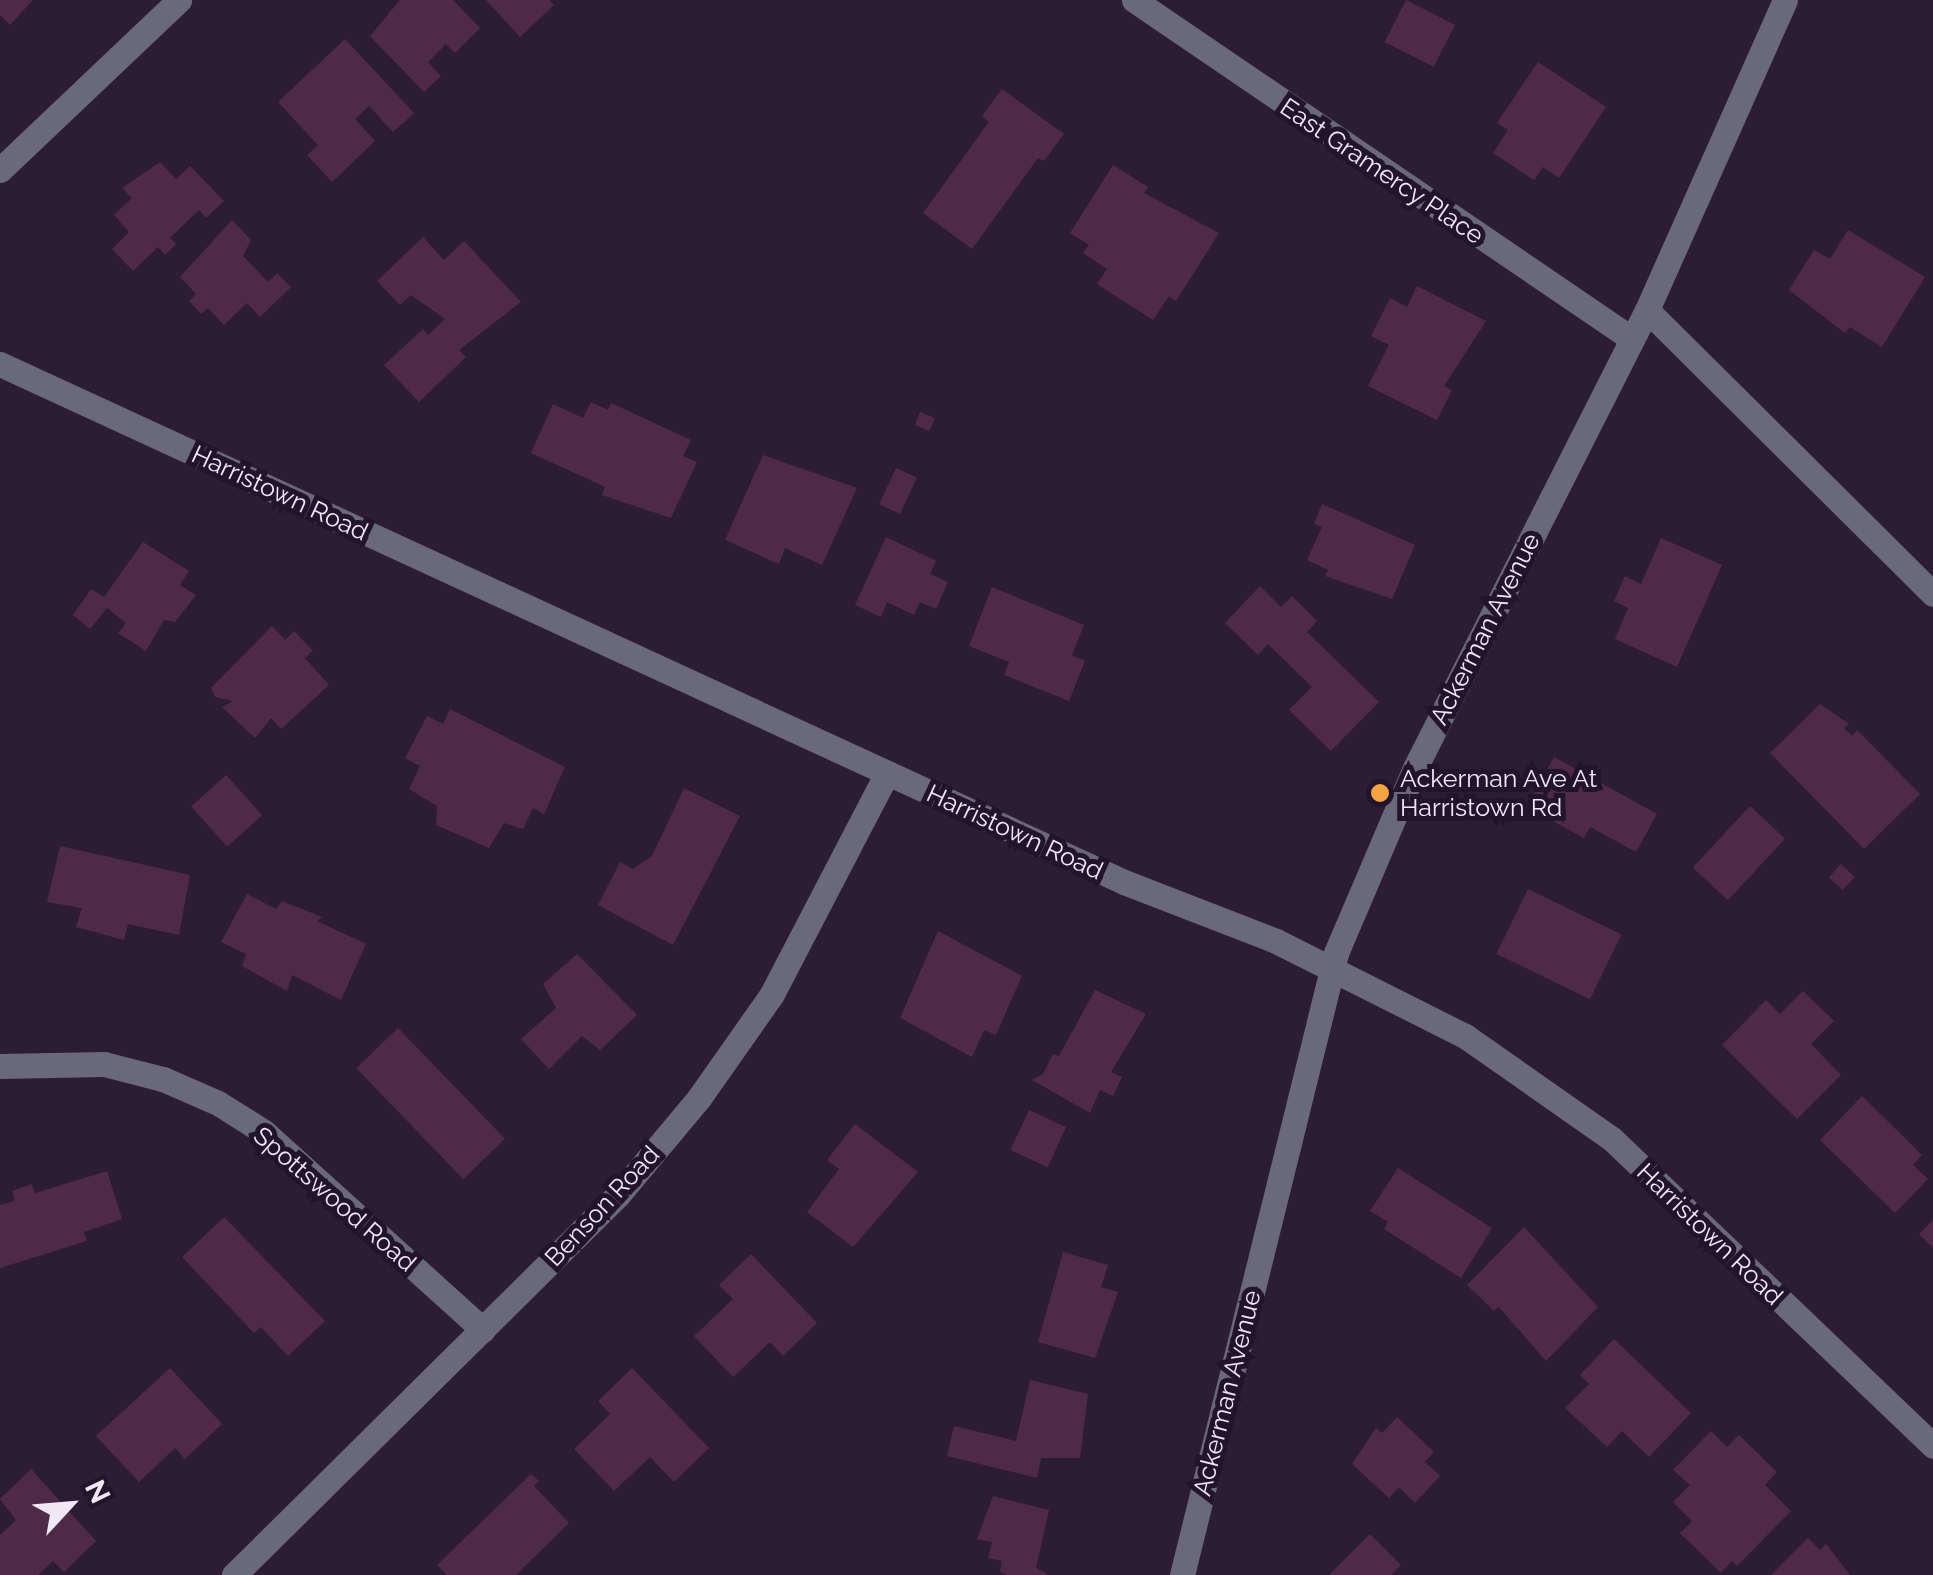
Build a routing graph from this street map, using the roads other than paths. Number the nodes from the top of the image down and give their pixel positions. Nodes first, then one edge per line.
1 (178, 0) edge
2 (1134, 0) edge
3 (1785, 0) edge
4 (0, 170) edge
5 (1647, 310) junction
6 (1632, 339) junction
7 (0, 364) edge
8 (1933, 594) edge
9 (887, 773) junction
10 (1332, 969) junction
11 (0, 1066) edge
12 (483, 1330) junction
13 (1933, 1446) edge
14 (1184, 1573) edge
15 (234, 1575) edge

1 - 4 street
2 - 6 street, East Gramercy Place
3 - 5 street, Ackerman Avenue
5 - 6 street, Ackerman Avenue
5 - 8 street
6 - 10 street, Ackerman Avenue
7 - 9 street, Harristown Road
9 - 10 street, Harristown Road
9 - 12 street, Benson Road
10 - 13 street, Harristown Road
10 - 14 street, Ackerman Avenue
11 - 12 street, Spottswood Road
12 - 15 street, Benson Road

